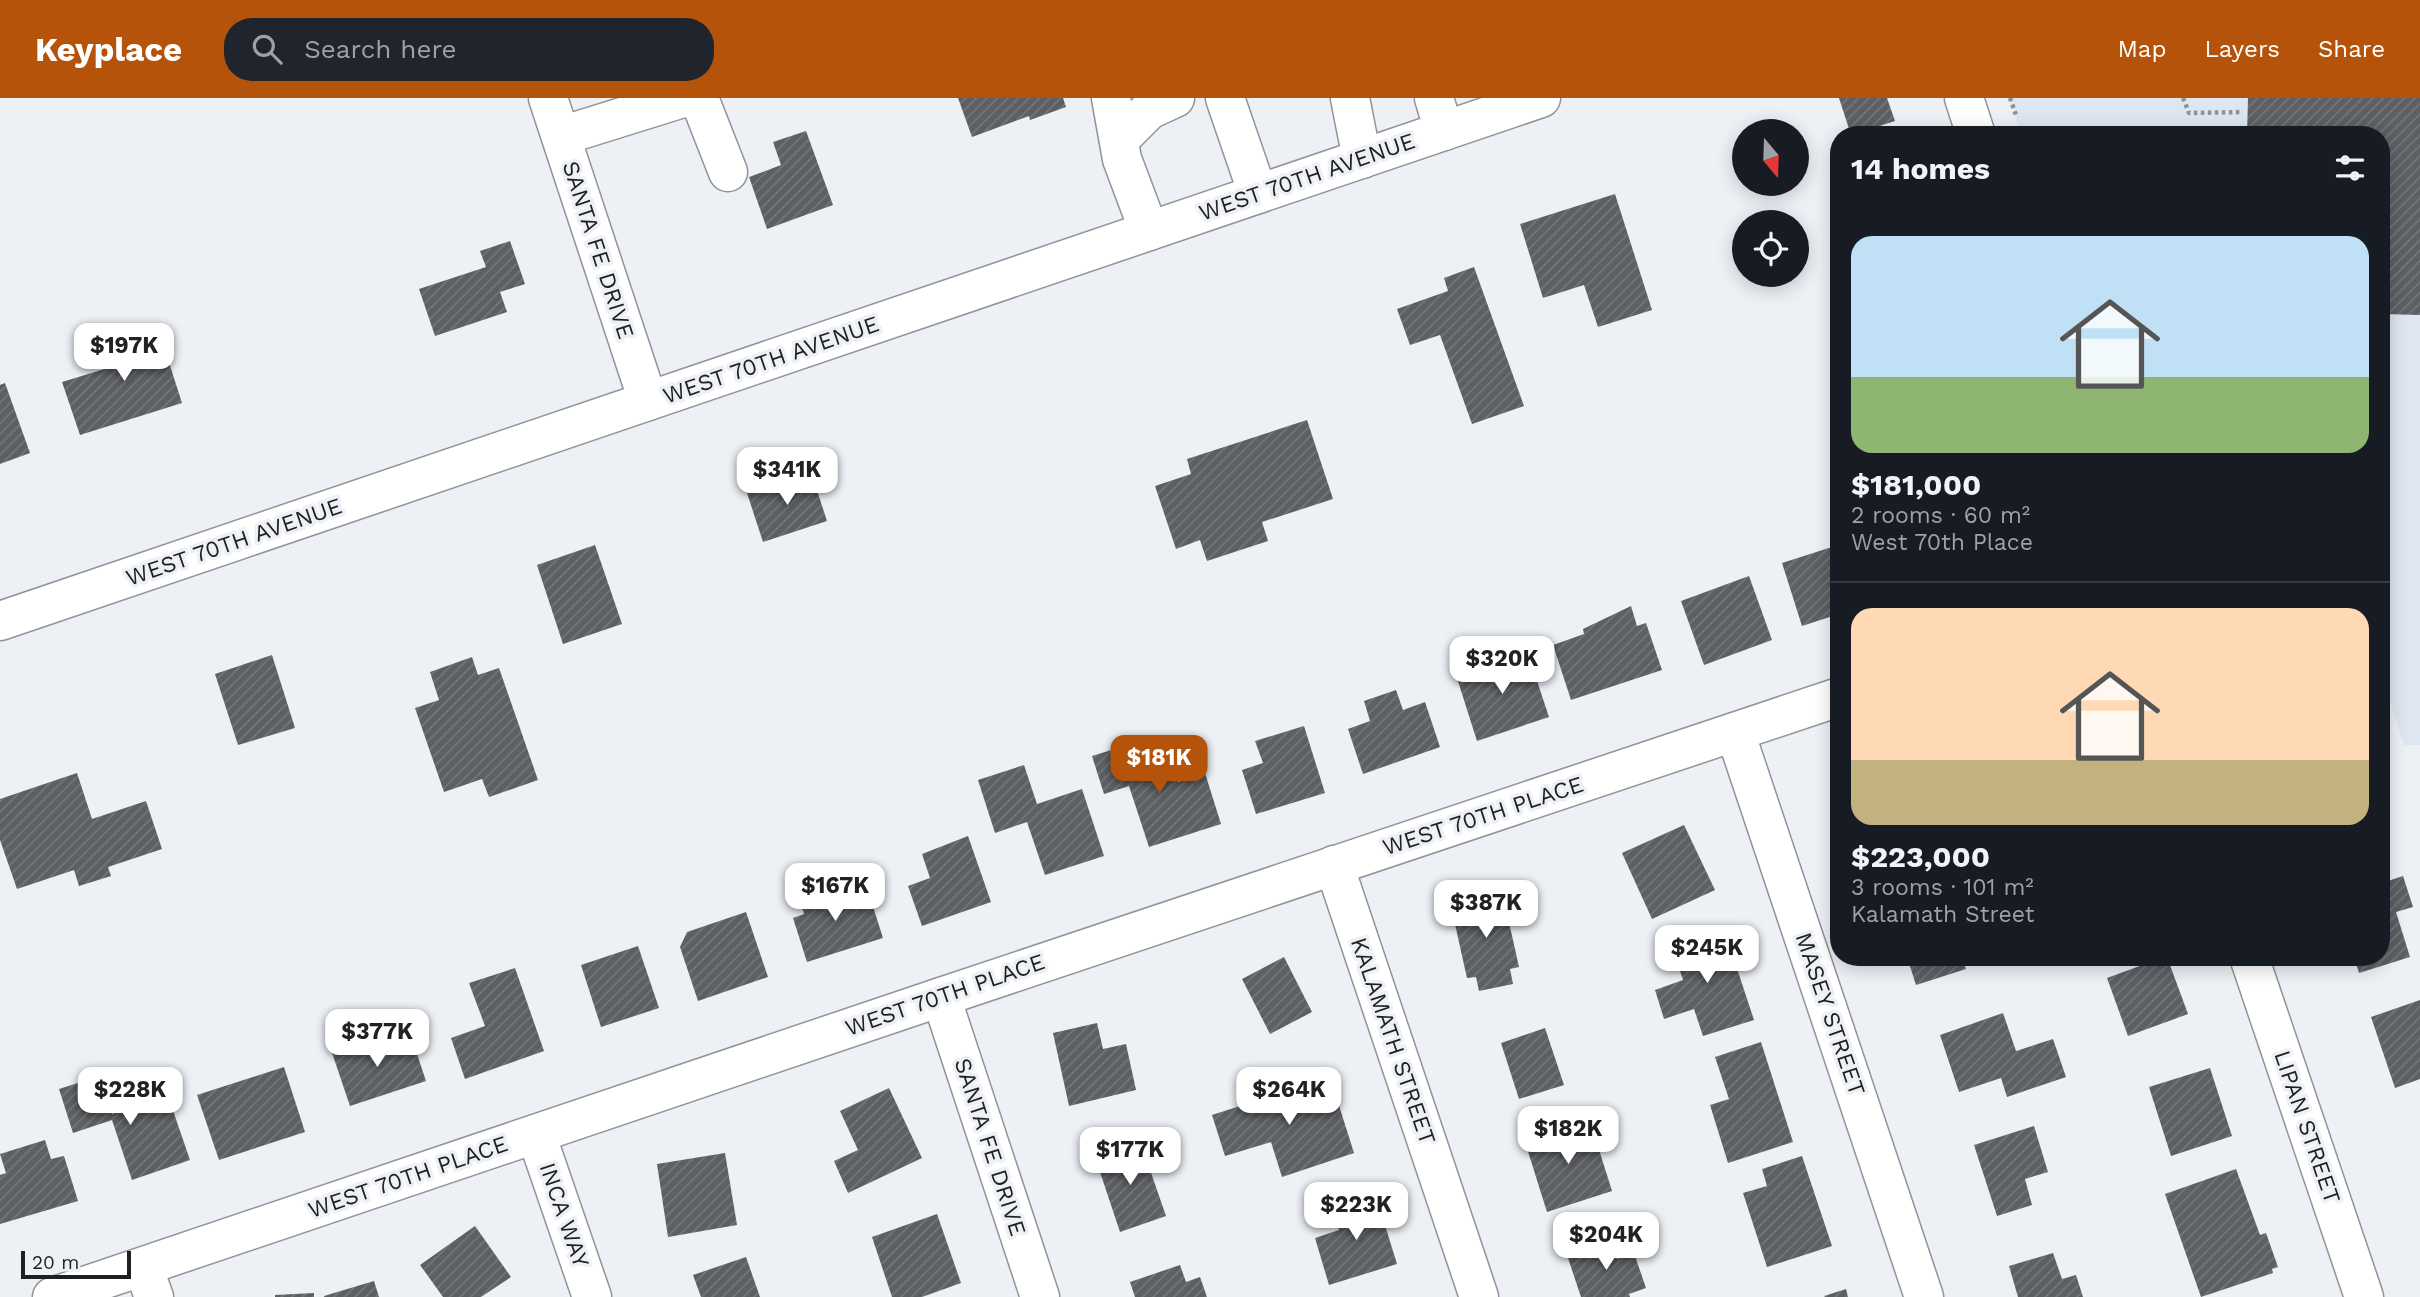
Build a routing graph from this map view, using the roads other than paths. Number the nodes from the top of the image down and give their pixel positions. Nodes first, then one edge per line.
1 (548, 98) edge
2 (683, 98) edge
3 (699, 98) edge
4 (1111, 98) edge
5 (1175, 98) edge
6 (1225, 98) edge
7 (1350, 98) edge
8 (1541, 98) edge
9 (1964, 98) edge
10 (1439, 114) edge
11 (1973, 126) edge
12 (561, 136) junction
13 (1119, 140) junction
14 (1362, 159) junction
15 (728, 172) dead end
16 (1258, 194) junction
17 (1149, 231) junction
18 (648, 401) junction
19 (0, 621) edge
20 (1830, 700) edge
21 (1735, 732) junction
22 (1334, 865) junction
23 (2252, 966) edge
24 (941, 997) junction
25 (536, 1134) junction
26 (148, 1282) edge
27 (52, 1297) edge
28 (592, 1297) edge
29 (1040, 1297) edge
30 (1479, 1297) edge
31 (1923, 1297) edge
32 (2364, 1297) edge

1 - 12 street, SANTA FE DRIVE
2 - 12 street
3 - 15 street
4 - 13 street
5 - 13 street
6 - 16 street
7 - 14 street
8 - 10 street, WEST 70TH AVENUE
9 - 11 street
10 - 14 street, WEST 70TH AVENUE
12 - 18 street, SANTA FE DRIVE
13 - 17 street
14 - 16 street, WEST 70TH AVENUE
16 - 17 street, WEST 70TH AVENUE
17 - 18 street, WEST 70TH AVENUE
18 - 19 street, WEST 70TH AVENUE
20 - 21 street, WEST 70TH PLACE
21 - 22 street, WEST 70TH PLACE
21 - 31 street, MASEY STREET
22 - 24 street, WEST 70TH PLACE
22 - 30 street, KALAMATH STREET
23 - 32 street, LIPAN STREET
24 - 25 street, WEST 70TH PLACE
24 - 29 street, SANTA FE DRIVE
25 - 26 street, WEST 70TH PLACE
25 - 28 street, INCA WAY
26 - 27 street, WEST 70TH PLACE

